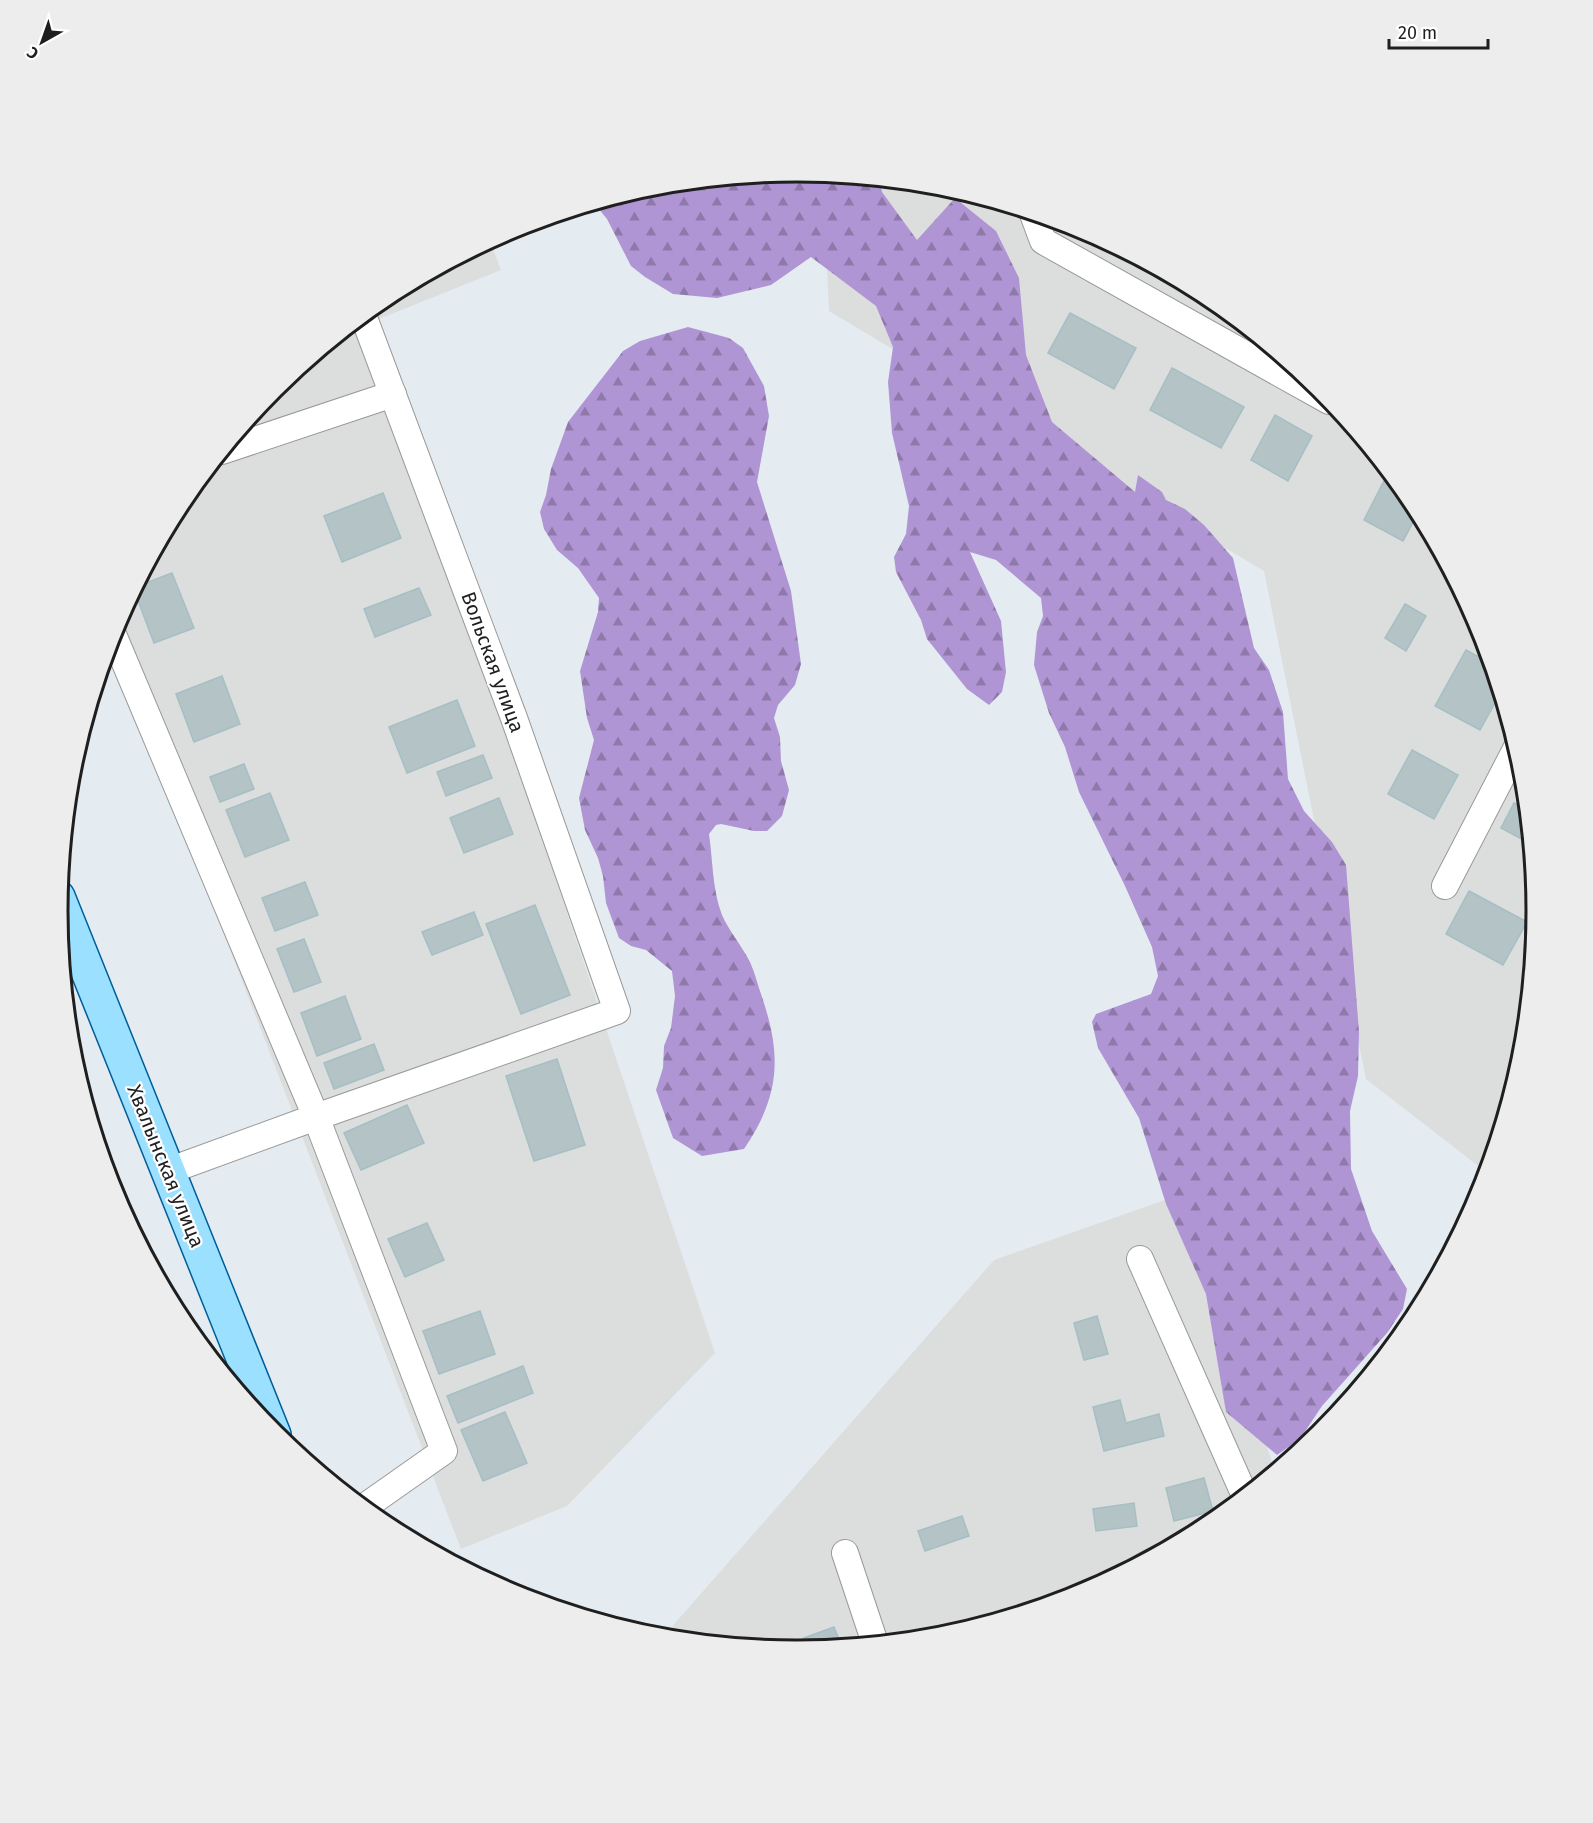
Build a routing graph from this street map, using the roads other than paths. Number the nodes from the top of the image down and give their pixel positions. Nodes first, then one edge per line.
1 (1037, 223) edge
2 (366, 323) edge
3 (1300, 385) edge
4 (393, 394) junction
5 (235, 447) edge
6 (118, 646) edge
7 (1509, 762) edge
8 (1445, 886) dead end
9 (68, 923) edge
10 (316, 1117) junction
11 (168, 1171) junction
12 (1140, 1259) dead end
13 (263, 1408) edge
14 (1242, 1489) edge
15 (370, 1503) edge
16 (845, 1553) dead end
17 (873, 1636) edge

1 - 3 street
2 - 4 street, Вольская улица
4 - 5 street
4 - 10 street, Вольская улица
6 - 10 street
7 - 8 street
9 - 11 main road, Хвалынская улица
10 - 11 street
10 - 15 street
11 - 13 main road, Хвалынская улица
12 - 14 street
16 - 17 street

